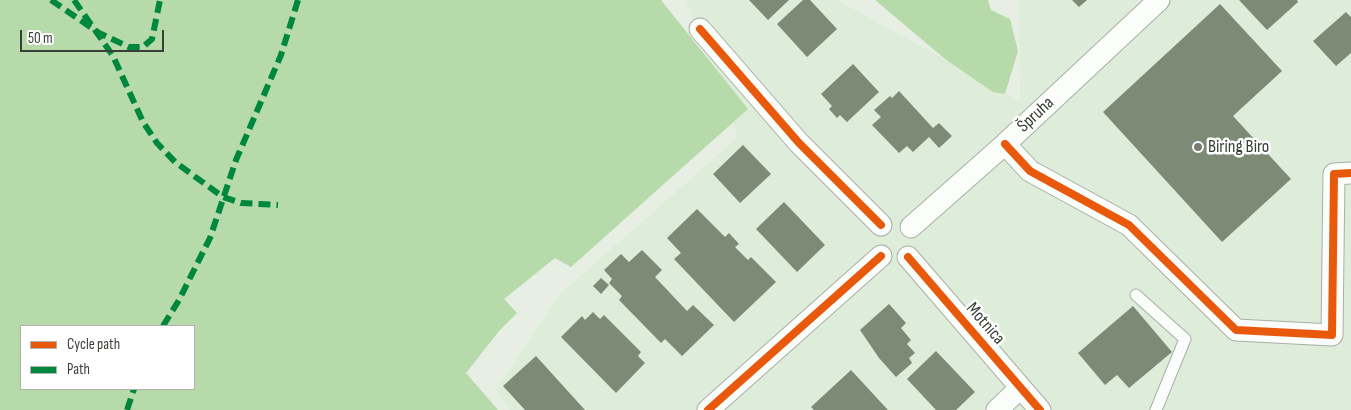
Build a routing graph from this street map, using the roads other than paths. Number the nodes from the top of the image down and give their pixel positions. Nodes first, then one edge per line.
1 (1159, 0) edge
2 (700, 28) dead end
3 (1005, 144) junction
4 (1342, 174) edge
5 (882, 225) junction
6 (911, 227) junction
7 (881, 256) junction
8 (908, 257) junction
9 (1136, 294) dead end
10 (1020, 388) junction
11 (708, 410) edge
12 (997, 410) edge
13 (1040, 410) edge
14 (1156, 410) edge

1 - 3 street, Špruha
2 - 5 street
3 - 4 street
3 - 6 street, Špruha
5 - 6 street
5 - 7 street
6 - 8 street
7 - 8 street
7 - 11 street
8 - 10 street, Motnica
9 - 14 lane
10 - 12 street
10 - 13 street, Motnica

